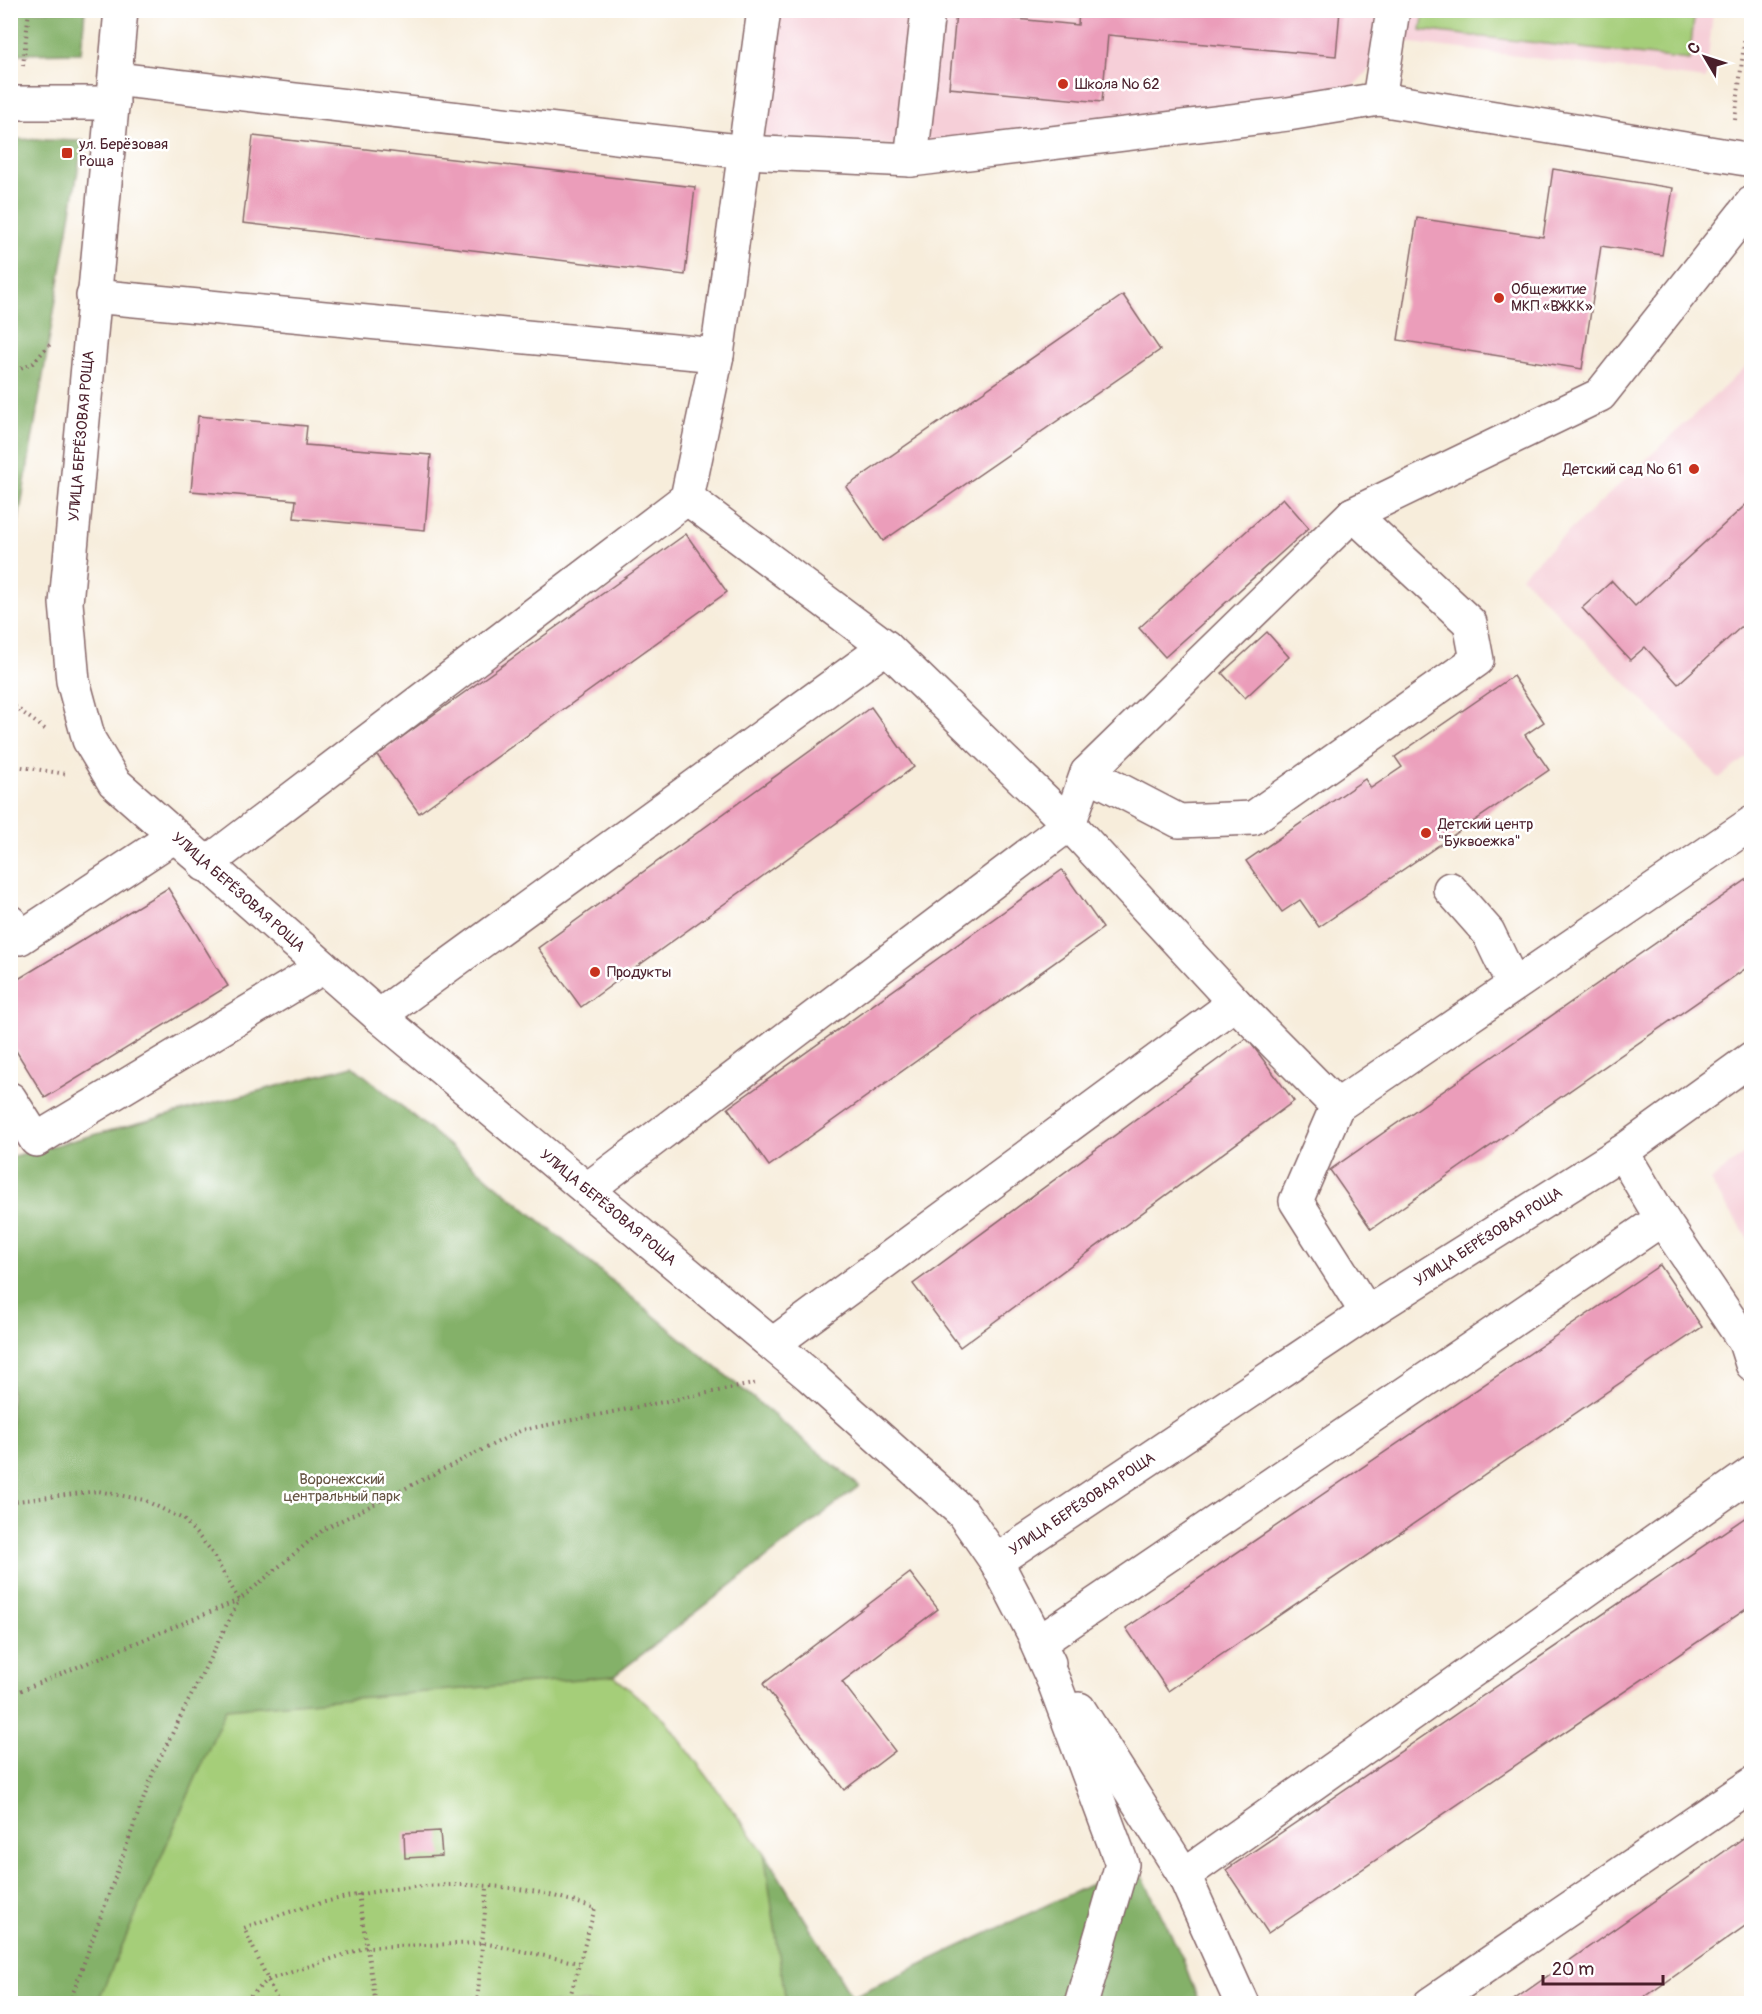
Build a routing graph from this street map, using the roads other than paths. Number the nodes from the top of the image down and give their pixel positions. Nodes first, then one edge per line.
1 (121, 10) edge
2 (764, 10) edge
3 (928, 10) edge
4 (1393, 10) edge
5 (114, 91) junction
6 (1379, 99) junction
7 (15, 103) edge
8 (746, 152) junction
9 (911, 160) junction
10 (1752, 160) edge
11 (1752, 203) edge
12 (93, 296) junction
13 (717, 355) junction
14 (687, 498) junction
15 (1353, 514) junction
16 (885, 646) junction
17 (1087, 772) junction
18 (1752, 823) edge
19 (1069, 824) junction
20 (173, 837) junction
21 (205, 865) junction
22 (1450, 889) dead end
23 (10, 922) edge
24 (323, 967) junction
25 (1513, 984) junction
26 (1235, 1003) junction
27 (379, 1016) junction
28 (1752, 1058) edge
29 (10, 1100) edge
30 (1337, 1106) junction
31 (1622, 1152) junction
32 (588, 1189) junction
33 (1662, 1219) junction
34 (1367, 1313) junction
35 (773, 1344) junction
36 (1752, 1365) edge
37 (1752, 1473) edge
38 (996, 1562) junction
39 (1037, 1644) junction
40 (1752, 1784) edge
41 (1184, 1875) junction
42 (1081, 2004) edge
43 (1242, 2004) edge
44 (1430, 2004) edge

1 - 5 street, УЛИЦА БЕРЁЗОВАЯ РОЩА
2 - 8 street
3 - 9 street
4 - 6 street
5 - 7 street
5 - 8 street
5 - 12 street, УЛИЦА БЕРЁЗОВАЯ РОЩА
6 - 9 street
6 - 10 street
8 - 9 street
8 - 13 street
11 - 15 street
12 - 13 street
12 - 20 street, УЛИЦА БЕРЁЗОВАЯ РОЩА
13 - 14 street
14 - 16 street
14 - 21 street
15 - 17 street
15 - 17 street
16 - 19 street
16 - 27 street
17 - 19 street
18 - 25 street
19 - 26 street
19 - 32 street
20 - 21 street, УЛИЦА БЕРЁЗОВАЯ РОЩА
20 - 23 street
21 - 24 street, УЛИЦА БЕРЁЗОВАЯ РОЩА
22 - 25 street
24 - 27 street, УЛИЦА БЕРЁЗОВАЯ РОЩА
24 - 29 street
25 - 30 street
26 - 30 street
26 - 35 street
27 - 32 street, УЛИЦА БЕРЁЗОВАЯ РОЩА
28 - 31 street, УЛИЦА БЕРЁЗОВАЯ РОЩА
30 - 34 street
31 - 33 street
31 - 34 street, УЛИЦА БЕРЁЗОВАЯ РОЩА
32 - 35 street, УЛИЦА БЕРЁЗОВАЯ РОЩА
33 - 36 street
33 - 39 street
34 - 38 street, УЛИЦА БЕРЁЗОВАЯ РОЩА
35 - 38 street, УЛИЦА БЕРЁЗОВАЯ РОЩА
37 - 41 street
38 - 39 street
39 - 41 street
39 - 42 street
40 - 44 street
41 - 43 street

